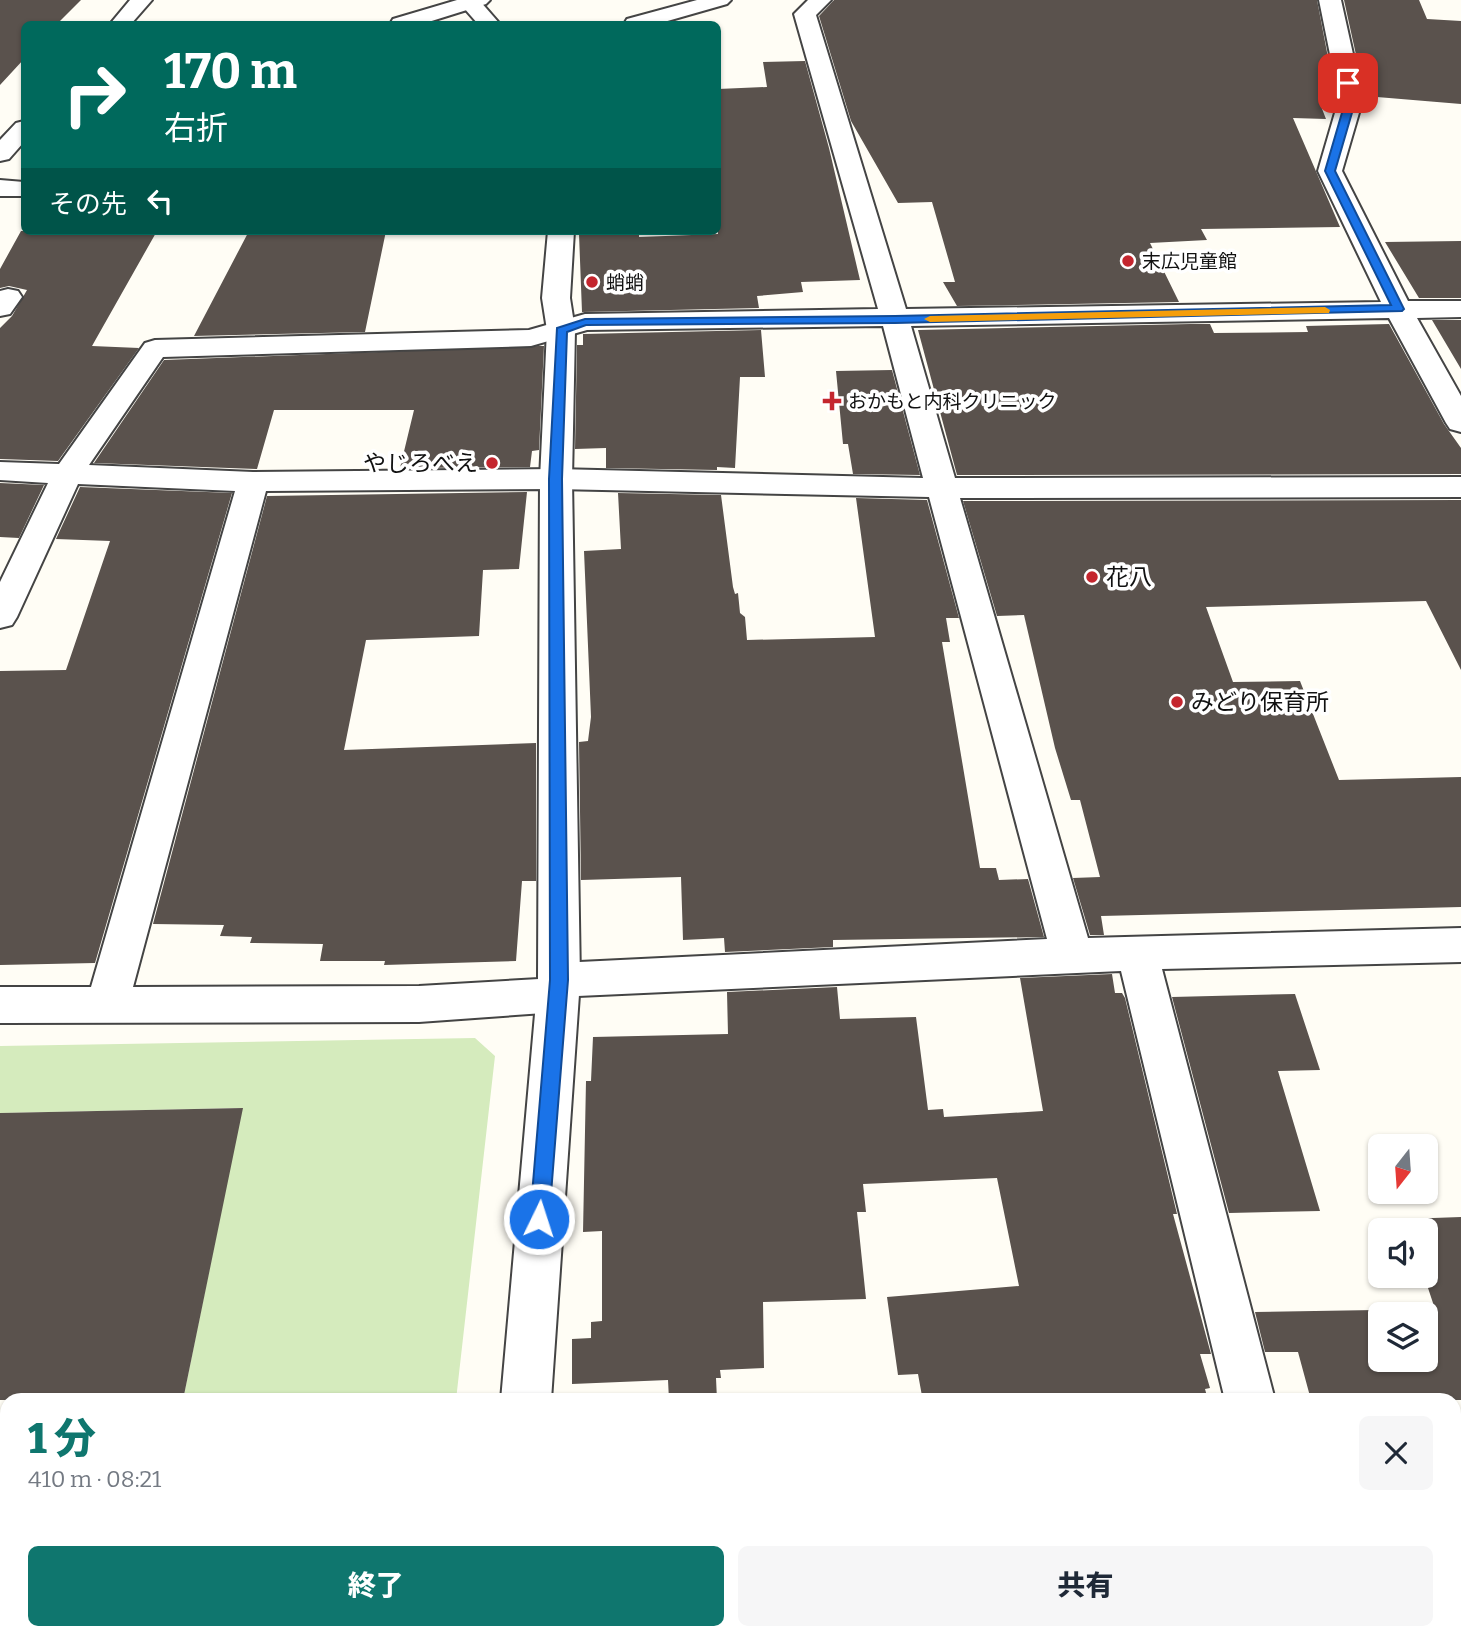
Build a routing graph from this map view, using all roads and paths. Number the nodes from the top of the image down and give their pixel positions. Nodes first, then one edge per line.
1 (141, 0) edge
2 (720, 0) edge
3 (820, 0) edge
4 (1330, 0) edge
5 (472, 1) edge
6 (123, 21) edge
7 (410, 21) edge
8 (487, 21) edge
9 (646, 21) edge
10 (21, 131) edge
11 (0, 154) edge
12 (0, 188) edge
13 (21, 189) edge
14 (561, 235) edge
15 (1398, 309) junction
16 (1461, 309) edge
17 (895, 320) junction
18 (561, 330) junction
19 (1461, 423) edge
20 (0, 471) edge
21 (67, 475) junction
22 (556, 479) junction
23 (253, 482) junction
24 (1461, 487) edge
25 (942, 488) junction
26 (0, 617) edge
27 (1461, 945) edge
28 (1072, 955) junction
29 (1138, 955) junction
30 (558, 988) junction
31 (108, 1003) junction
32 (0, 1005) edge
33 (527, 1393) edge
34 (1248, 1393) edge

1 - 6 street
2 - 9 street
3 - 17 street
4 - 15 street
5 - 7 street
5 - 8 street
10 - 11 street
12 - 13 street
14 - 18 street
15 - 16 street
15 - 17 street
15 - 19 street
17 - 18 street
17 - 25 street
18 - 21 street
18 - 22 street
20 - 21 street
21 - 23 street
21 - 26 street
22 - 23 street
22 - 25 street
22 - 30 street
23 - 31 street
24 - 25 street
25 - 28 street
27 - 29 street
28 - 29 street
28 - 30 street
29 - 34 street
30 - 31 street
30 - 33 street
31 - 32 street

